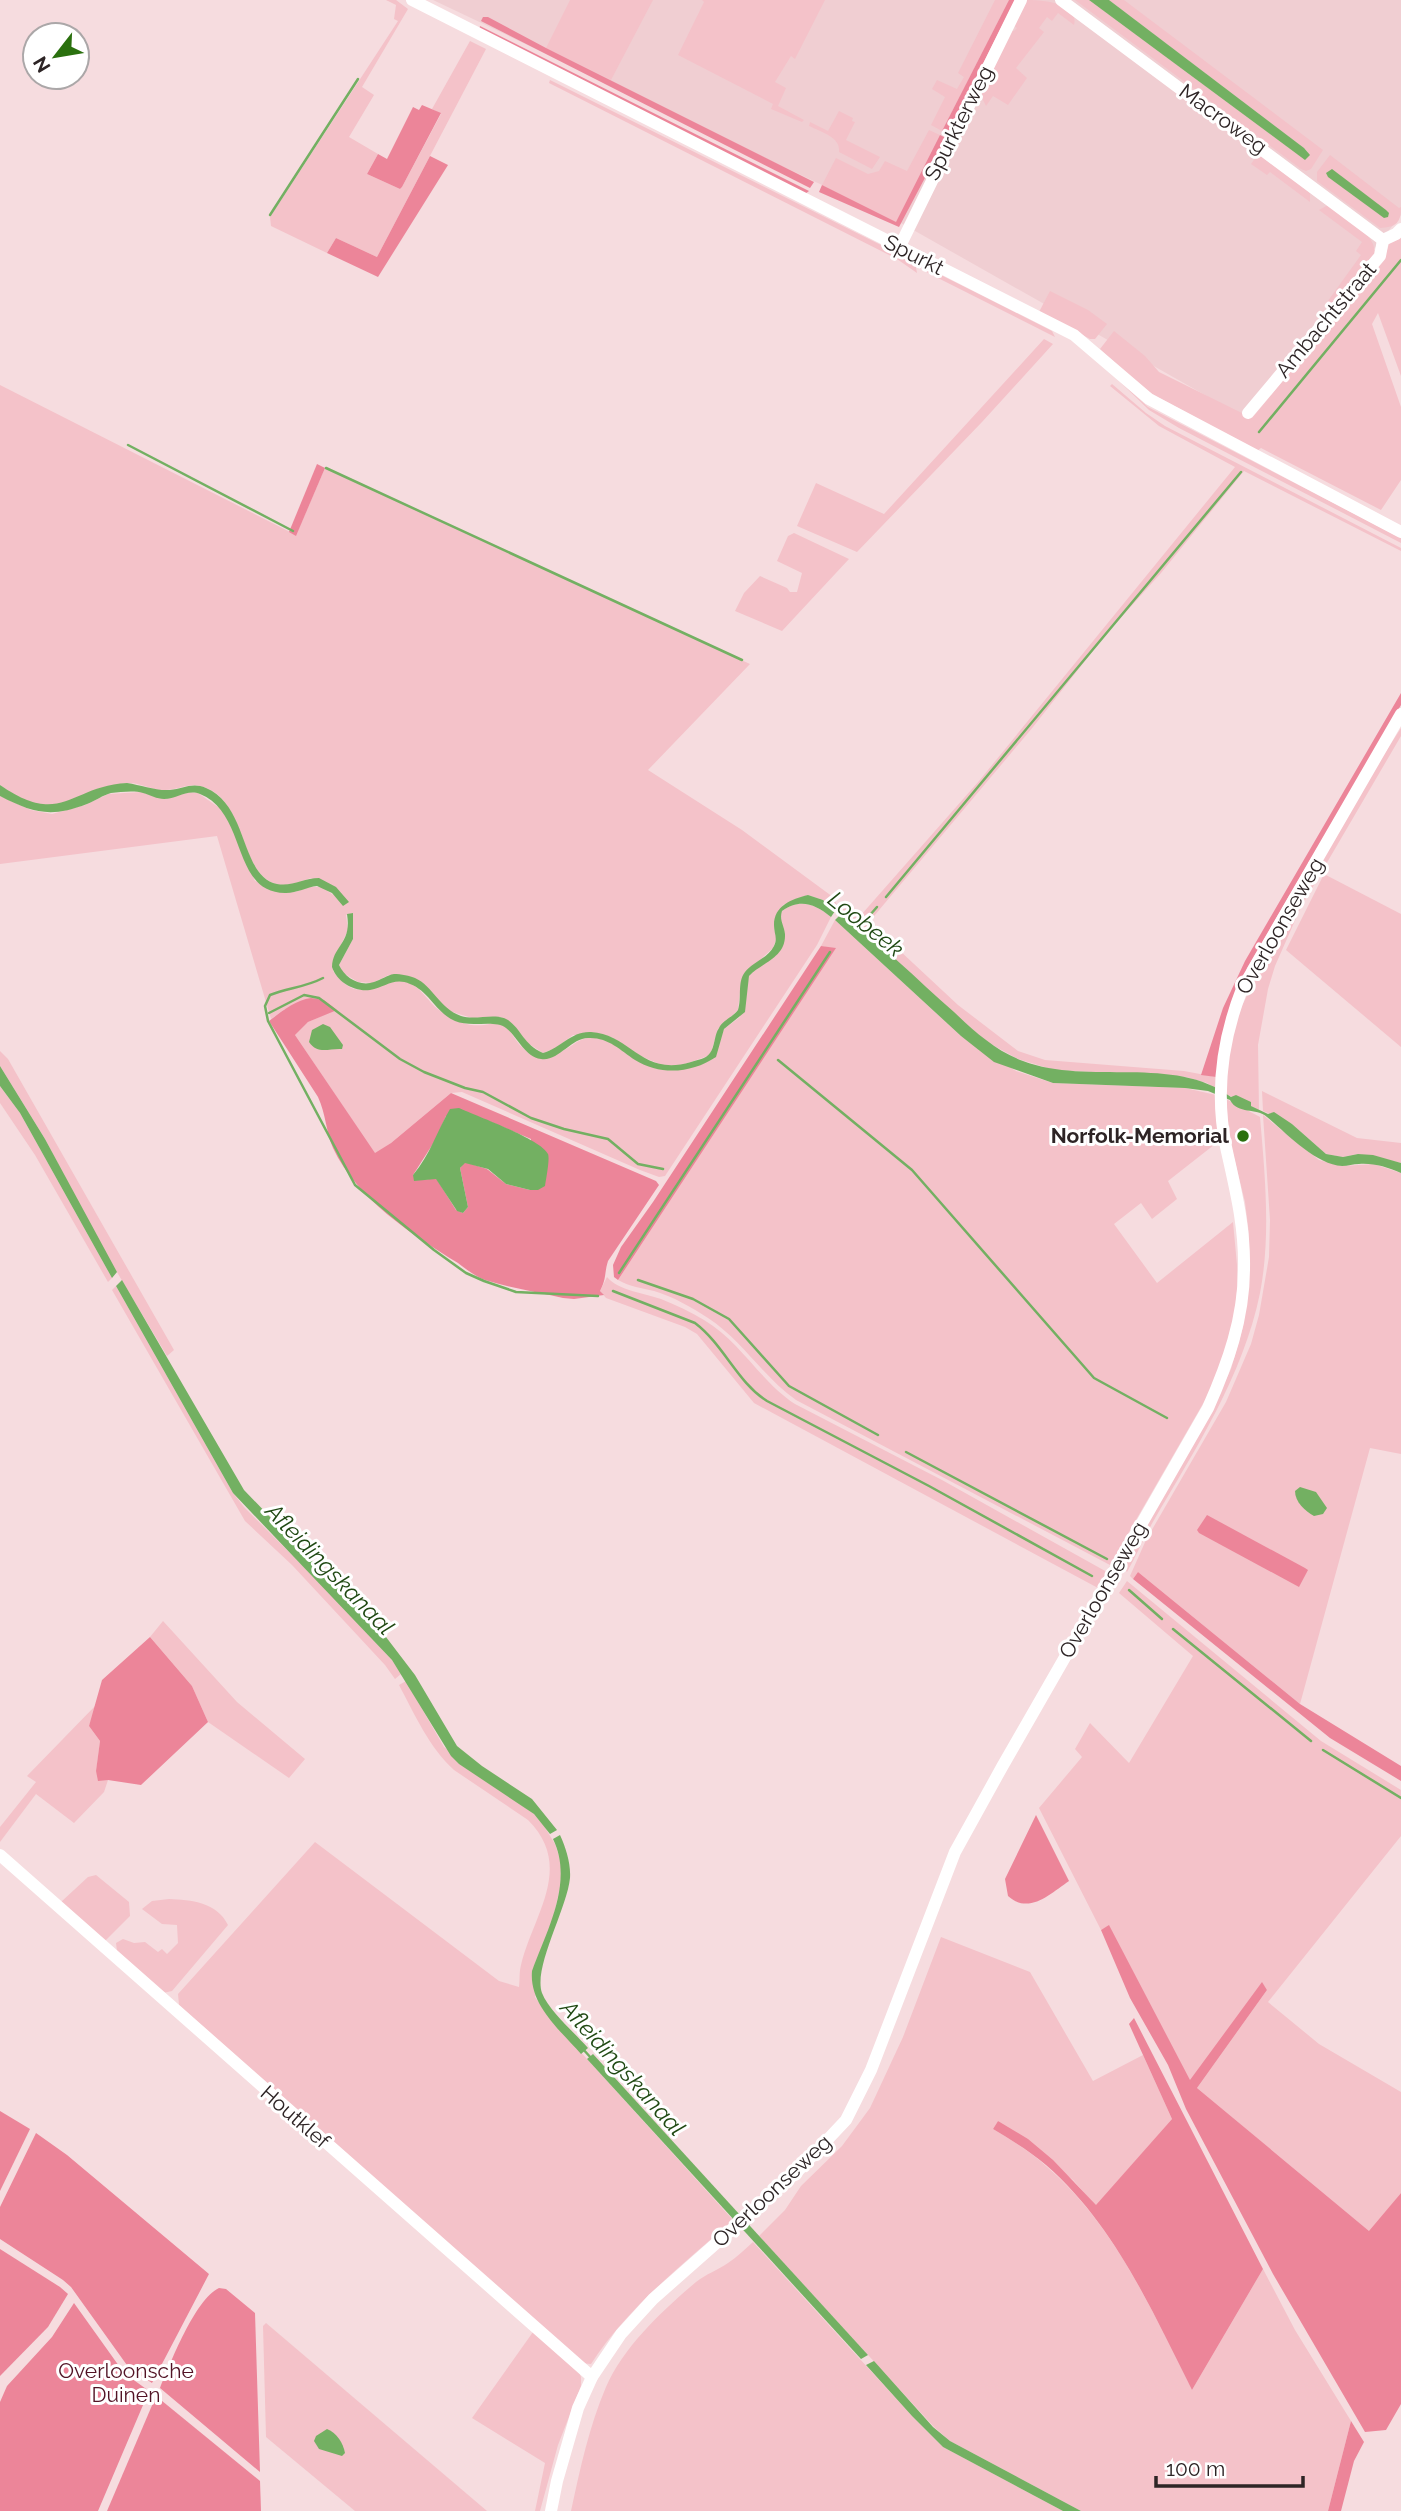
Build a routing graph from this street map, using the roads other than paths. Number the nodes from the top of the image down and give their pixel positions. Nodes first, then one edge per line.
1 (412, 0) edge
2 (1021, 0) edge
3 (1061, 0) edge
4 (1401, 229) edge
5 (1383, 240) junction
6 (899, 248) junction
7 (1248, 413) dead end
8 (1401, 532) edge
9 (1401, 717) edge
10 (0, 1855) edge
11 (592, 2378) junction
12 (551, 2511) edge

1 - 6 street, Spurkt
2 - 6 street, Spurkterweg
3 - 5 street, Macroweg
4 - 5 street, Ambachtstraat
5 - 7 street, Ambachtstraat
6 - 8 street, Spurkt
9 - 11 street, Overloonseweg
10 - 11 street, Houtklef
11 - 12 street, Overloonseweg

